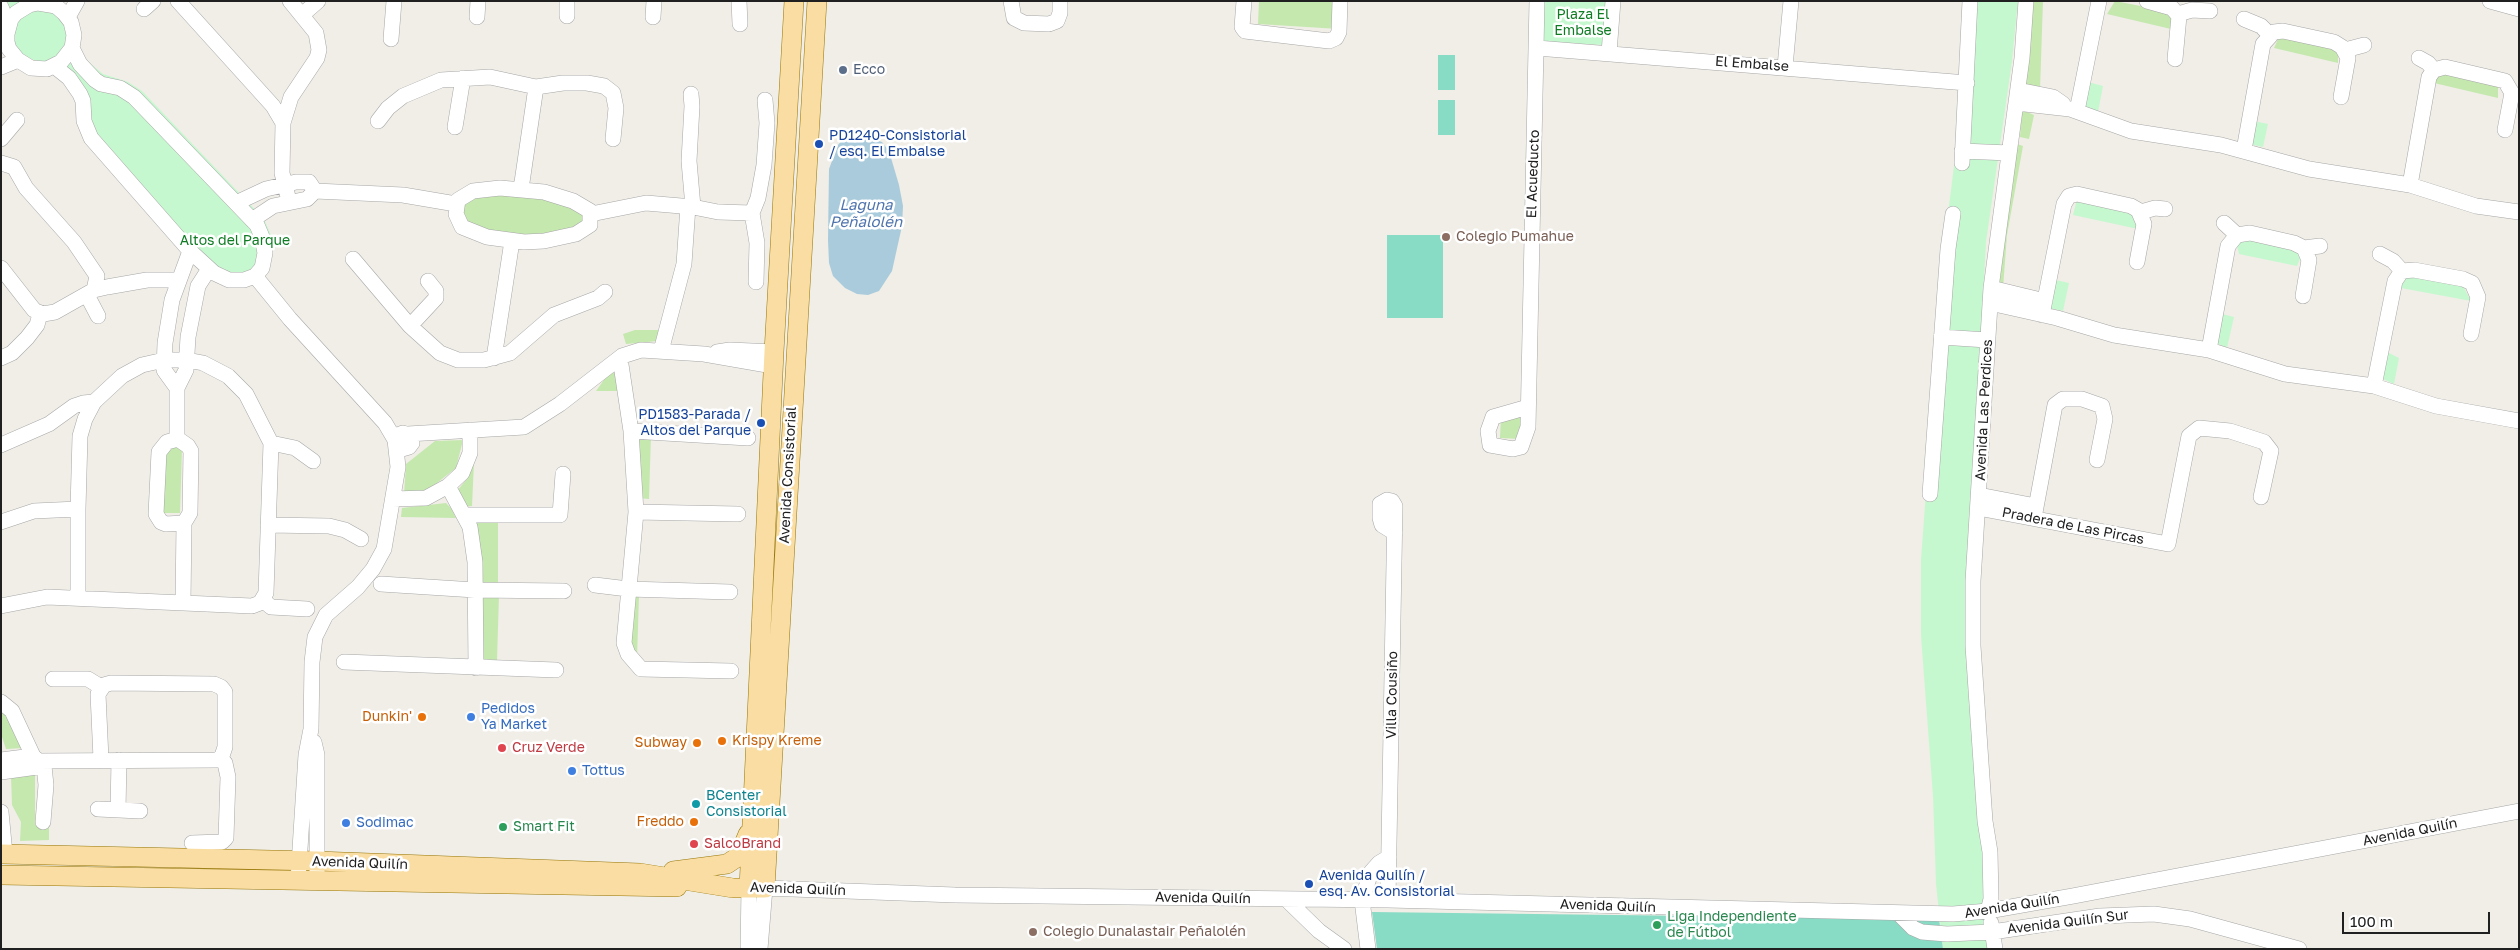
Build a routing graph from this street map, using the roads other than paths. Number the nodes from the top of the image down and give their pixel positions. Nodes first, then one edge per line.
1 (76, 1) edge
2 (178, 1) edge
3 (290, 1) edge
4 (318, 1) edge
5 (394, 1) edge
6 (478, 1) edge
7 (654, 1) edge
8 (739, 1) edge
9 (794, 1) edge
10 (817, 1) edge
11 (1011, 1) edge
12 (1060, 1) edge
13 (1244, 1) edge
14 (1340, 1) edge
15 (1538, 1) edge
16 (1613, 1) edge
17 (1791, 1) edge
18 (1970, 1) edge
19 (2026, 1) edge
20 (2099, 1) edge
21 (2147, 1) edge
22 (2490, 1) edge
23 (27, 3) edge
24 (62, 4) edge
25 (1, 7) edge
26 (2519, 9) edge
27 (2210, 11) dead end
28 (2178, 14) junction
29 (302, 16) junction
30 (68, 17) junction
31 (477, 17) dead end
32 (653, 17) dead end
33 (2244, 19) dead end
34 (740, 24) dead end
35 (2270, 35) junction
36 (391, 39) dead end
37 (2364, 45) dead end
38 (72, 48) junction
39 (1537, 48) junction
40 (2345, 50) junction
41 (9, 51) edge
42 (1609, 53) junction
43 (2419, 58) dead end
44 (2175, 59) dead end
45 (54, 66) junction
46 (1, 67) edge
47 (1785, 67) junction
48 (2434, 70) junction
49 (463, 78) junction
50 (1967, 83) junction
51 (101, 84) junction
52 (536, 87) junction
53 (690, 94) dead end
54 (291, 97) junction
55 (2341, 97) dead end
56 (2021, 99) junction
57 (266, 100) junction
58 (766, 100) dead end
59 (83, 101) junction
60 (2068, 109) junction
61 (17, 120) dead end
62 (378, 121) dead end
63 (282, 123) junction
64 (455, 127) dead end
65 (2505, 130) dead end
66 (1, 139) edge
67 (613, 139) dead end
68 (2244, 150) junction
69 (2009, 153) junction
70 (2, 158) edge
71 (284, 184) junction
72 (2410, 185) junction
73 (521, 189) junction
74 (315, 192) junction
75 (289, 201) junction
76 (236, 203) junction
77 (456, 204) junction
78 (690, 207) junction
79 (2165, 209) dead end
80 (782, 211) junction
81 (2141, 212) junction
82 (2519, 212) edge
83 (752, 213) junction
84 (591, 214) junction
85 (804, 214) junction
86 (1953, 214) dead end
87 (252, 220) junction
88 (2224, 223) dead end
89 (2237, 235) junction
90 (512, 241) junction
91 (2320, 246) dead end
92 (2304, 248) junction
93 (190, 251) junction
94 (2380, 254) dead end
95 (353, 259) dead end
96 (2137, 262) dead end
97 (1, 268) edge
98 (209, 269) junction
99 (2402, 271) junction
100 (255, 276) junction
101 (178, 280) junction
102 (428, 280) dead end
103 (756, 282) dead end
104 (93, 287) junction
105 (604, 292) dead end
106 (1991, 296) junction
107 (2303, 296) dead end
108 (2043, 308) junction
109 (171, 309) junction
110 (192, 312) junction
111 (40, 314) junction
112 (98, 316) dead end
113 (410, 326) junction
114 (2471, 334) dead end
115 (1941, 338) junction
116 (1988, 340) junction
117 (2209, 350) junction
118 (661, 351) junction
119 (1, 358) edge
120 (494, 358) junction
121 (620, 358) junction
122 (773, 359) junction
123 (164, 360) junction
124 (187, 360) junction
125 (2374, 386) junction
126 (176, 388) junction
127 (94, 402) junction
128 (1528, 407) dead end
129 (2519, 421) edge
130 (470, 430) junction
131 (631, 431) junction
132 (748, 438) dead end
133 (177, 439) junction
134 (403, 440) junction
135 (271, 443) junction
136 (1, 445) edge
137 (2097, 460) dead end
138 (313, 461) dead end
139 (563, 474) dead end
140 (448, 486) junction
141 (1930, 494) dead end
142 (2261, 497) dead end
143 (393, 499) junction
144 (1978, 502) junction
145 (78, 509) junction
146 (636, 512) junction
147 (2035, 512) junction
148 (738, 514) dead end
149 (465, 515) junction
150 (1, 522) edge
151 (184, 523) junction
152 (268, 525) junction
153 (1395, 533) dead end
154 (362, 539) dead end
155 (381, 584) dead end
156 (595, 585) dead end
157 (628, 589) junction
158 (475, 590) junction
159 (564, 591) dead end
160 (730, 592) dead end
161 (78, 598) junction
162 (262, 600) junction
163 (183, 603) junction
164 (1, 606) edge
165 (307, 609) dead end
166 (762, 614) junction
167 (780, 615) junction
168 (344, 662) dead end
169 (476, 668) junction
170 (556, 670) dead end
171 (731, 671) dead end
172 (768, 671) junction
173 (53, 679) dead end
174 (101, 687) junction
175 (1, 702) edge
176 (220, 758) junction
177 (101, 759) junction
178 (1, 760) edge
179 (120, 760) junction
180 (38, 761) junction
181 (1, 772) edge
182 (98, 809) dead end
183 (118, 810) junction
184 (140, 811) dead end
185 (2519, 811) edge
186 (1, 812) edge
187 (43, 822) dead end
188 (752, 824) junction
189 (192, 843) dead end
190 (224, 850) junction
191 (3, 854) edge
192 (1388, 857) junction
193 (308, 861) junction
194 (645, 873) junction
195 (1, 875) edge
196 (298, 880) junction
197 (317, 880) junction
198 (718, 886) junction
199 (757, 888) junction
200 (2120, 888) junction
201 (2100, 891) junction
202 (1286, 899) junction
203 (1362, 900) junction
204 (1388, 900) junction
205 (1988, 911) junction
206 (1900, 914) junction
207 (2124, 914) junction
208 (2100, 916) junction
209 (1992, 932) junction
210 (1366, 948) edge
211 (748, 949) edge
212 (760, 949) edge
213 (1344, 949) edge
214 (1995, 949) edge
215 (2299, 949) edge

1 - 30 street
2 - 57 street
3 - 29 street
4 - 29 street
5 - 36 street
6 - 31 street
7 - 32 street
8 - 34 street
9 - 80 main road, Avenida Consistorial
10 - 85 main road, Avenida Consistorial
11 - 12 street
13 - 14 street
15 - 39 street, El Acueducto
16 - 42 street
17 - 47 street
18 - 50 street
19 - 56 street, Avenida Las Perdices
20 - 60 street
21 - 28 street
22 - 26 street
23 - 24 street
23 - 41 street
24 - 30 street
25 - 41 street
27 - 28 street
28 - 44 street
29 - 54 street
30 - 38 street
33 - 35 street
35 - 40 street
35 - 68 street
37 - 40 street
38 - 45 street
38 - 51 street
39 - 42 street, El Embalse
39 - 128 street, El Acueducto
40 - 55 street
41 - 45 street
41 - 46 street
42 - 47 street, El Embalse
43 - 48 street
45 - 59 street
47 - 50 street, El Embalse
48 - 65 street
48 - 72 street
49 - 52 street
49 - 62 street
49 - 64 street
50 - 69 street
51 - 59 street
51 - 76 street
52 - 67 street
52 - 73 street
53 - 78 street
54 - 57 street
54 - 63 street
56 - 60 street
56 - 69 street, Avenida Las Perdices
57 - 63 street
58 - 83 street
59 - 93 street
60 - 68 street
61 - 66 street
63 - 71 street
68 - 72 street
69 - 106 street, Avenida Las Perdices
70 - 104 street
71 - 74 street
71 - 75 street
71 - 76 street
72 - 82 street
73 - 77 street
73 - 84 street
74 - 75 street
74 - 77 street
75 - 87 street
76 - 87 street
77 - 90 street
78 - 83 street
78 - 84 street
78 - 118 street
79 - 81 street
80 - 85 main road
80 - 122 main road, Avenida Consistorial
81 - 96 street
81 - 108 street
83 - 103 street
84 - 90 street
85 - 167 main road, Avenida Consistorial
86 - 115 street
87 - 100 street
88 - 89 street
89 - 92 street
89 - 117 street
90 - 120 street
91 - 92 street
92 - 107 street
93 - 98 street
93 - 101 street
94 - 99 street
95 - 113 street
97 - 111 street
98 - 100 street
98 - 110 street
99 - 114 street
99 - 125 street
100 - 134 street
101 - 104 street
101 - 109 street
102 - 113 street
104 - 111 street
104 - 112 street
105 - 120 street
106 - 108 street
106 - 116 street, Avenida Las Perdices
108 - 117 street
109 - 110 street
109 - 123 street
110 - 124 street
111 - 119 street
113 - 120 street
115 - 116 street
115 - 141 street
116 - 144 street, Avenida Las Perdices
117 - 125 street
118 - 121 street
118 - 122 street
121 - 130 street
121 - 131 street
122 - 166 main road, Avenida Consistorial
123 - 124 street
123 - 126 street
123 - 127 street
124 - 126 street
124 - 135 street
125 - 129 street
126 - 133 street
127 - 136 street
127 - 145 street
130 - 134 street
130 - 140 street
131 - 132 street
131 - 146 street
133 - 151 street
133 - 151 street
134 - 143 street
135 - 138 street
135 - 152 street
137 - 147 street
139 - 149 street
140 - 143 street
140 - 149 street
142 - 147 street, Pradera de Las Pircas
143 - 193 street
144 - 147 street, Pradera de Las Pircas
144 - 205 street, Avenida Las Perdices
145 - 150 street
145 - 161 street
146 - 148 street
146 - 157 street
149 - 158 street
151 - 163 street
152 - 154 street
152 - 162 street
153 - 192 street, Villa Cousiño
155 - 158 street
156 - 157 street
157 - 160 street
157 - 171 street
158 - 159 street
158 - 169 street
161 - 163 street
161 - 164 street
162 - 163 street
162 - 165 street
166 - 167 main road
166 - 172 main road, Avenida Consistorial
167 - 172 main road, Avenida Consistorial
168 - 169 street
169 - 170 street
172 - 188 main road, Avenida Consistorial
172 - 199 main road, Avenida Consistorial
173 - 174 street
174 - 176 street
174 - 177 street
175 - 180 street
176 - 179 street
176 - 190 street
177 - 179 street
177 - 180 street
178 - 180 street
179 - 183 street
180 - 181 street
180 - 187 street
182 - 183 street
183 - 184 street
185 - 200 street, Avenida Quilín
186 - 191 street
188 - 194 main road
188 - 199 main road, Avenida Consistorial
189 - 190 street
190 - 191 main road, Avenida Quilín
190 - 193 main road, Avenida Quilín
192 - 203 street
192 - 204 street, Villa Cousiño
193 - 194 main road, Avenida Quilín
193 - 196 street
193 - 197 street
194 - 198 main road, Avenida Quilín
195 - 196 main road, Avenida Quilín
196 - 197 main road, Avenida Quilín
197 - 198 main road, Avenida Quilín
198 - 199 main road, Avenida Quilín
199 - 202 street, Avenida Quilín
199 - 211 street, Avenida Consistorial
199 - 212 street, Avenida Consistorial
200 - 201 street, Avenida Quilín
200 - 207 street
201 - 205 street, Avenida Quilín
201 - 208 street
202 - 203 street, Avenida Quilín
202 - 213 street
203 - 204 street, Avenida Quilín
203 - 210 street
204 - 206 street, Avenida Quilín
205 - 206 street, Avenida Quilín
205 - 209 street, Avenida Las Perdices
206 - 209 street, Avenida Quilín Sur
207 - 208 street, Avenida Quilín Sur
207 - 215 street, Avenida Quilín Sur
208 - 209 street, Avenida Quilín Sur
209 - 214 street, Avenida Las Perdices

